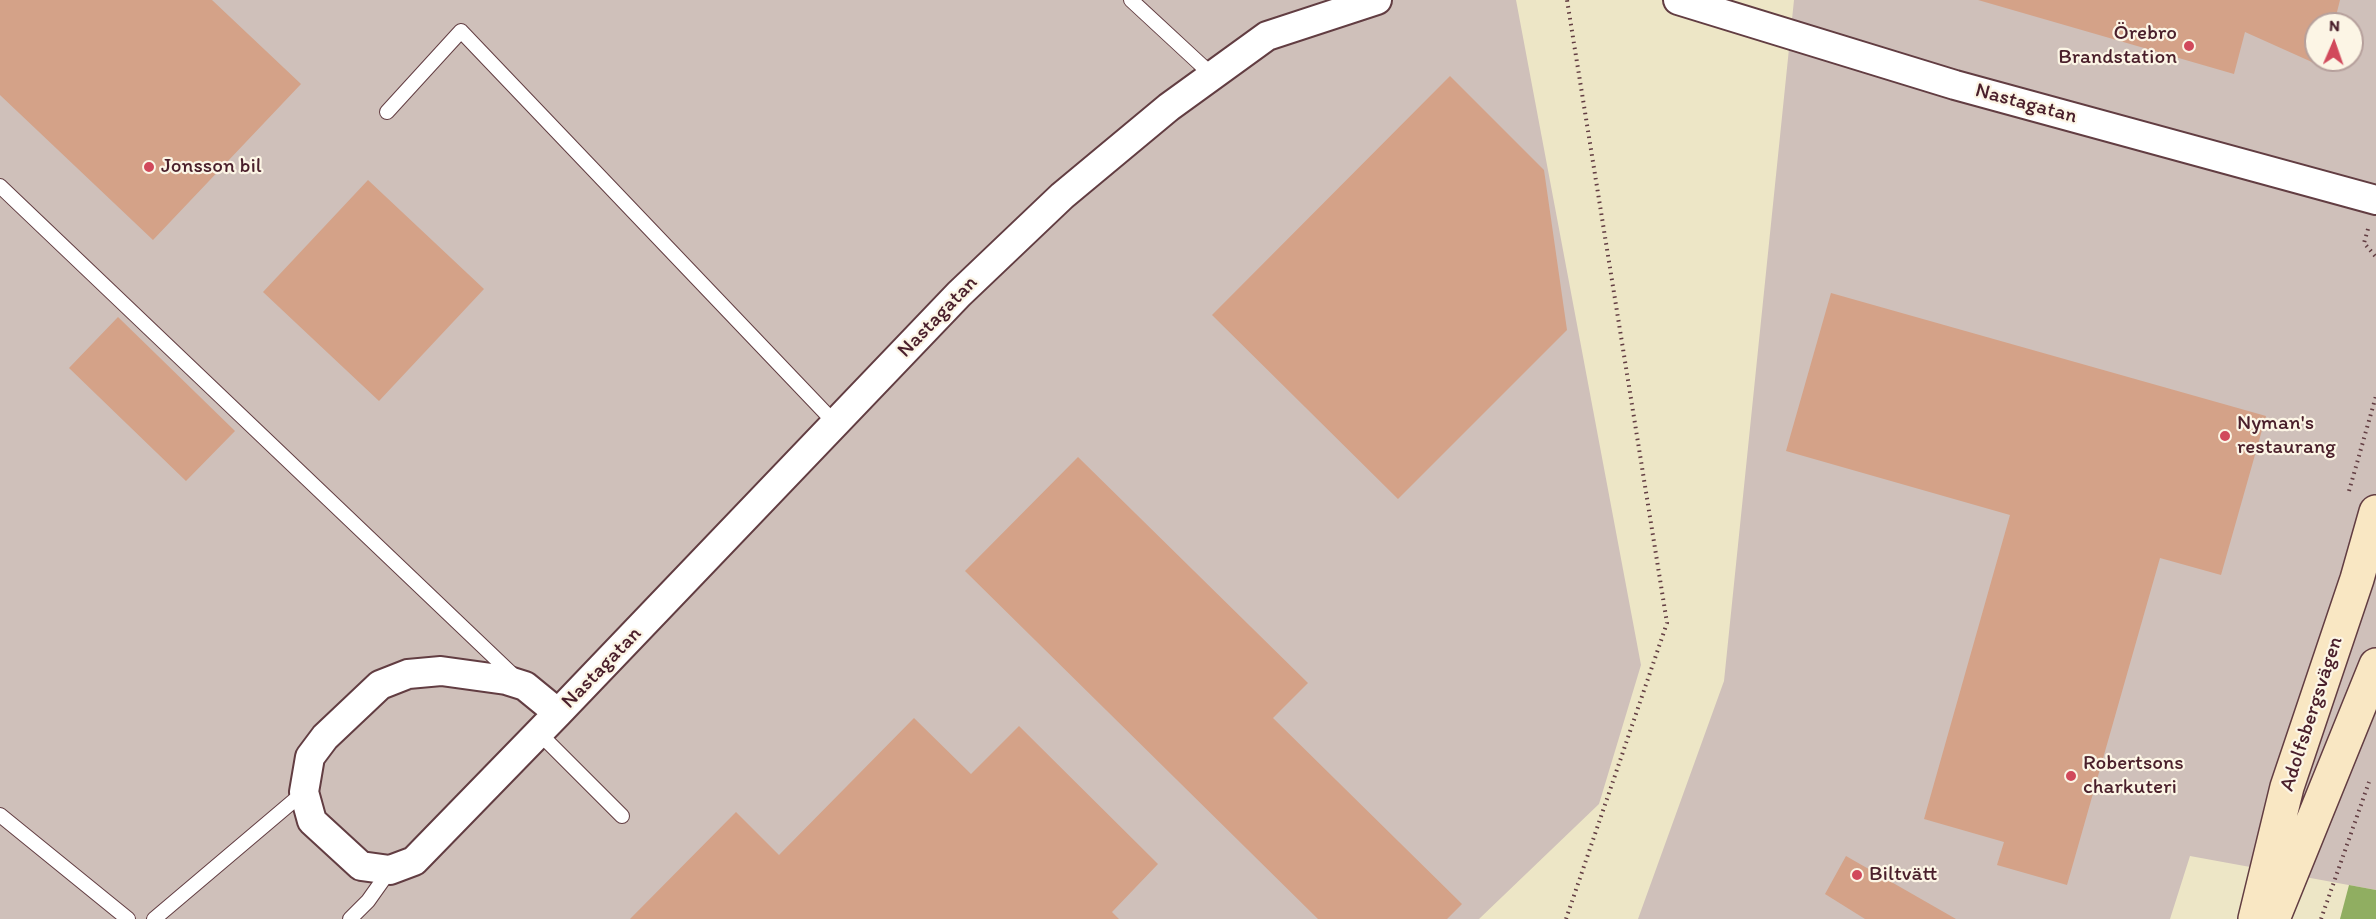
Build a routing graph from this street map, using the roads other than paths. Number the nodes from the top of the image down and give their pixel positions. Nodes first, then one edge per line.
1 (1131, 0) edge
2 (1377, 0) edge
3 (1678, 0) edge
4 (1212, 75) junction
5 (387, 112) dead end
6 (0, 186) edge
7 (2376, 200) edge
8 (835, 423) junction
9 (2376, 512) edge
10 (2376, 665) edge
11 (525, 686) junction
12 (548, 723) junction
13 (304, 792) junction
14 (0, 815) edge
15 (622, 816) dead end
16 (390, 870) junction
17 (128, 919) edge
18 (154, 919) edge
19 (350, 919) edge
20 (2255, 919) edge
21 (2273, 919) edge

1 - 4 lane
2 - 4 street, Nastagatan
3 - 7 street, Nastagatan
4 - 8 street, Nastagatan
5 - 8 lane
6 - 11 lane
8 - 12 street, Nastagatan
9 - 20 main road, Adolfsbergsvägen
10 - 21 main road, Adolfsbergsvägen
11 - 12 street, Nastagatan
11 - 13 street, Nastagatan
12 - 15 lane
12 - 16 street, Nastagatan
13 - 16 street, Nastagatan
13 - 18 lane
14 - 17 lane
16 - 19 lane

